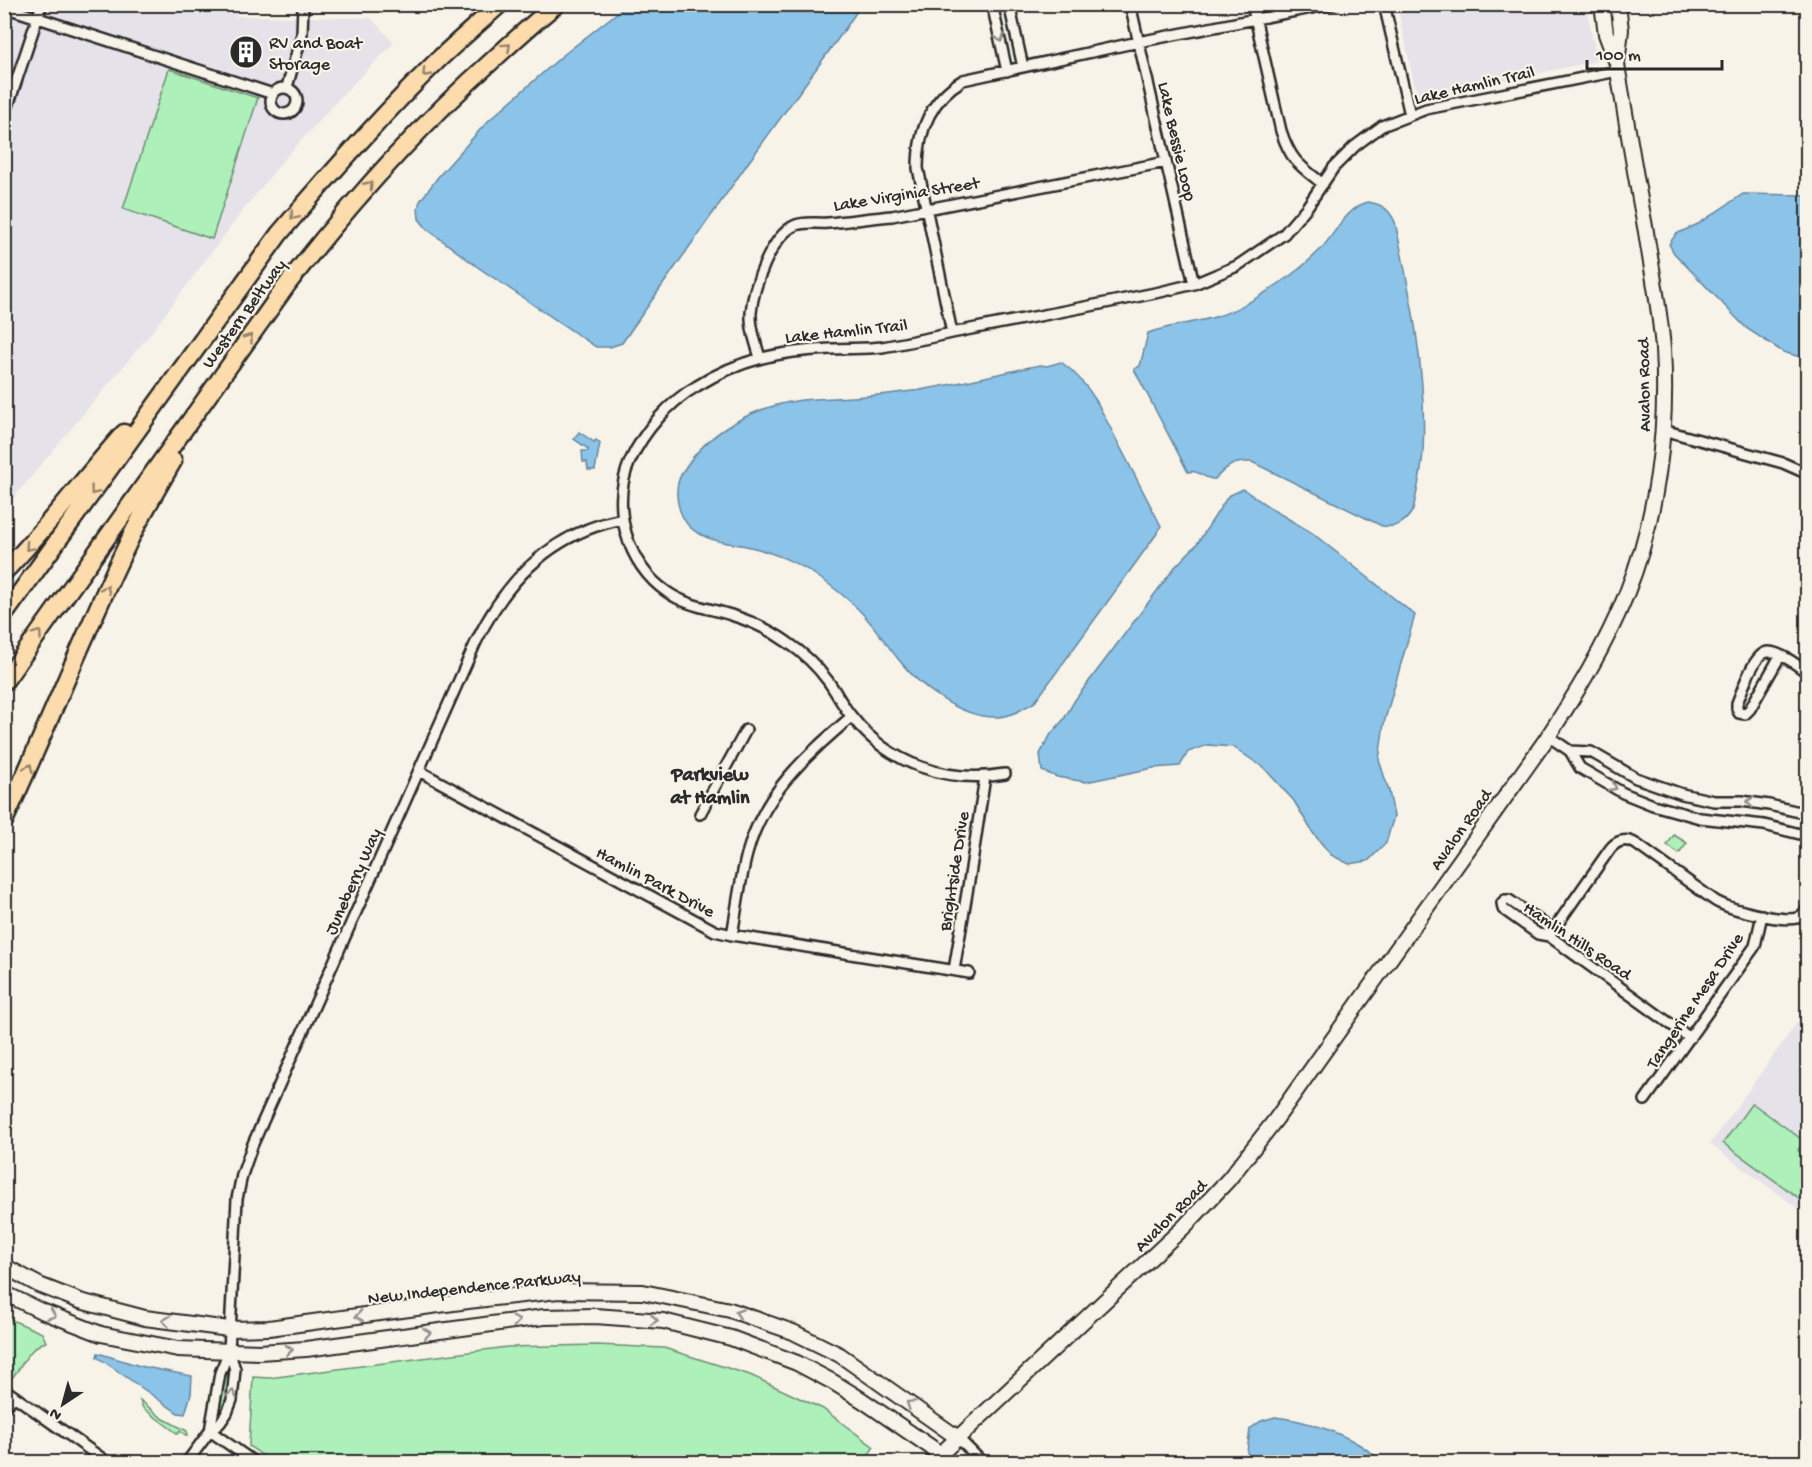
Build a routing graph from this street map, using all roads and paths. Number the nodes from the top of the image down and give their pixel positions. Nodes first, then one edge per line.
1 (42, 4) edge
2 (303, 4) edge
3 (500, 4) edge
4 (557, 4) edge
5 (992, 4) edge
6 (1009, 4) edge
7 (1130, 4) edge
8 (1252, 4) edge
9 (1332, 4) edge
10 (1384, 4) edge
11 (1602, 4) edge
12 (1618, 4) edge
13 (4, 7) edge
14 (38, 17) junction
15 (1256, 19) junction
16 (1138, 42) junction
17 (1023, 67) junction
18 (1617, 67) junction
19 (1007, 70) junction
20 (287, 87) junction
21 (273, 94) junction
22 (1410, 115) junction
23 (4, 118) edge
24 (1166, 162) junction
25 (1323, 184) junction
26 (927, 209) junction
27 (1194, 284) junction
28 (952, 333) junction
29 (235, 357) junction
30 (760, 358) junction
31 (176, 375) junction
32 (1663, 430) junction
33 (1808, 474) edge
34 (623, 519) junction
35 (4, 572) edge
36 (4, 615) edge
37 (1780, 656) junction
38 (1808, 673) edge
39 (4, 681) edge
40 (851, 717) junction
41 (746, 730) dead end
42 (1548, 736) junction
43 (1570, 751) junction
44 (419, 771) junction
45 (1005, 774) dead end
46 (985, 777) junction
47 (700, 814) dead end
48 (1808, 814) edge
49 (4, 821) edge
50 (1808, 836) edge
51 (1808, 909) edge
52 (1762, 915) junction
53 (1551, 933) junction
54 (732, 935) junction
55 (954, 970) junction
56 (969, 973) dead end
57 (1690, 1038) junction
58 (1645, 1100) dead end
59 (4, 1266) edge
60 (4, 1293) edge
61 (229, 1329) junction
62 (229, 1351) junction
63 (4, 1389) edge
64 (14, 1396) junction
65 (4, 1408) edge
66 (210, 1431) junction
67 (958, 1438) junction
68 (942, 1460) edge
69 (107, 1462) edge
70 (187, 1462) edge
71 (254, 1462) edge
72 (982, 1462) edge

1 - 14 street
2 - 20 street
3 -> 31 highway, Western Beltway
29 -> 4 highway, Western Beltway
5 -> 19 street
6 - 17 street
7 - 16 street, Lake Bessie Loop
8 - 15 street
9 - 15 street
10 - 22 street
11 - 18 main road, Avalon Road
12 - 18 main road, Avalon Road
13 - 14 street
14 - 21 street
14 - 23 street
15 - 16 street
15 - 25 street
16 - 17 street
16 - 24 street, Lake Bessie Loop
17 - 19 street
18 - 22 street, Lake Hamlin Trail
18 - 32 main road, Avalon Road
19 - 26 street
20 - 21 street
20 - 21 street
22 - 25 street, Lake Hamlin Trail
24 - 26 street, Lake Virginia Street
24 - 27 street, Lake Bessie Loop
25 - 27 street, Lake Hamlin Trail
26 - 28 street
26 - 30 street, Lake Virginia Street
27 - 28 street, Lake Hamlin Trail
28 - 30 street, Lake Hamlin Trail
39 -> 29 highway, Western Beltway
49 -> 29 highway
30 - 34 street, Lake Hamlin Trail
31 -> 35 highway
31 -> 36 highway, Western Beltway
32 - 33 street
32 - 42 main road, Avalon Road
34 - 40 street, Lake Hamlin Trail
34 - 44 street, Juneberry Way
37 - 37 street
37 - 38 street
40 - 46 street, Lake Hamlin Trail
40 - 54 street
41 - 47 street
42 - 43 street
42 - 67 main road, Avalon Road
48 -> 43 street
43 -> 50 street
44 - 54 street, Hamlin Park Drive
44 - 61 street, Juneberry Way
45 - 46 street, Lake Hamlin Trail
46 - 55 street, Brightside Drive
51 - 52 street
52 - 53 street
52 - 57 street, Tangerine Mesa Drive
53 - 53 street, Hamlin Hills Road
53 - 57 street, Hamlin Hills Road
54 - 55 street, Hamlin Park Drive
55 - 56 street, Hamlin Park Drive
57 - 58 street, Tangerine Mesa Drive
61 -> 59 main road, New Independence Parkway
60 -> 62 main road
61 - 62 street, Juneberry Way
67 -> 61 main road, New Independence Parkway
62 - 66 street
66 -> 62 street
62 -> 68 main road
63 - 64 street
64 - 65 street
64 - 69 street
66 - 70 street
66 - 71 street
67 - 68 main road, Avalon Road
67 - 72 street

